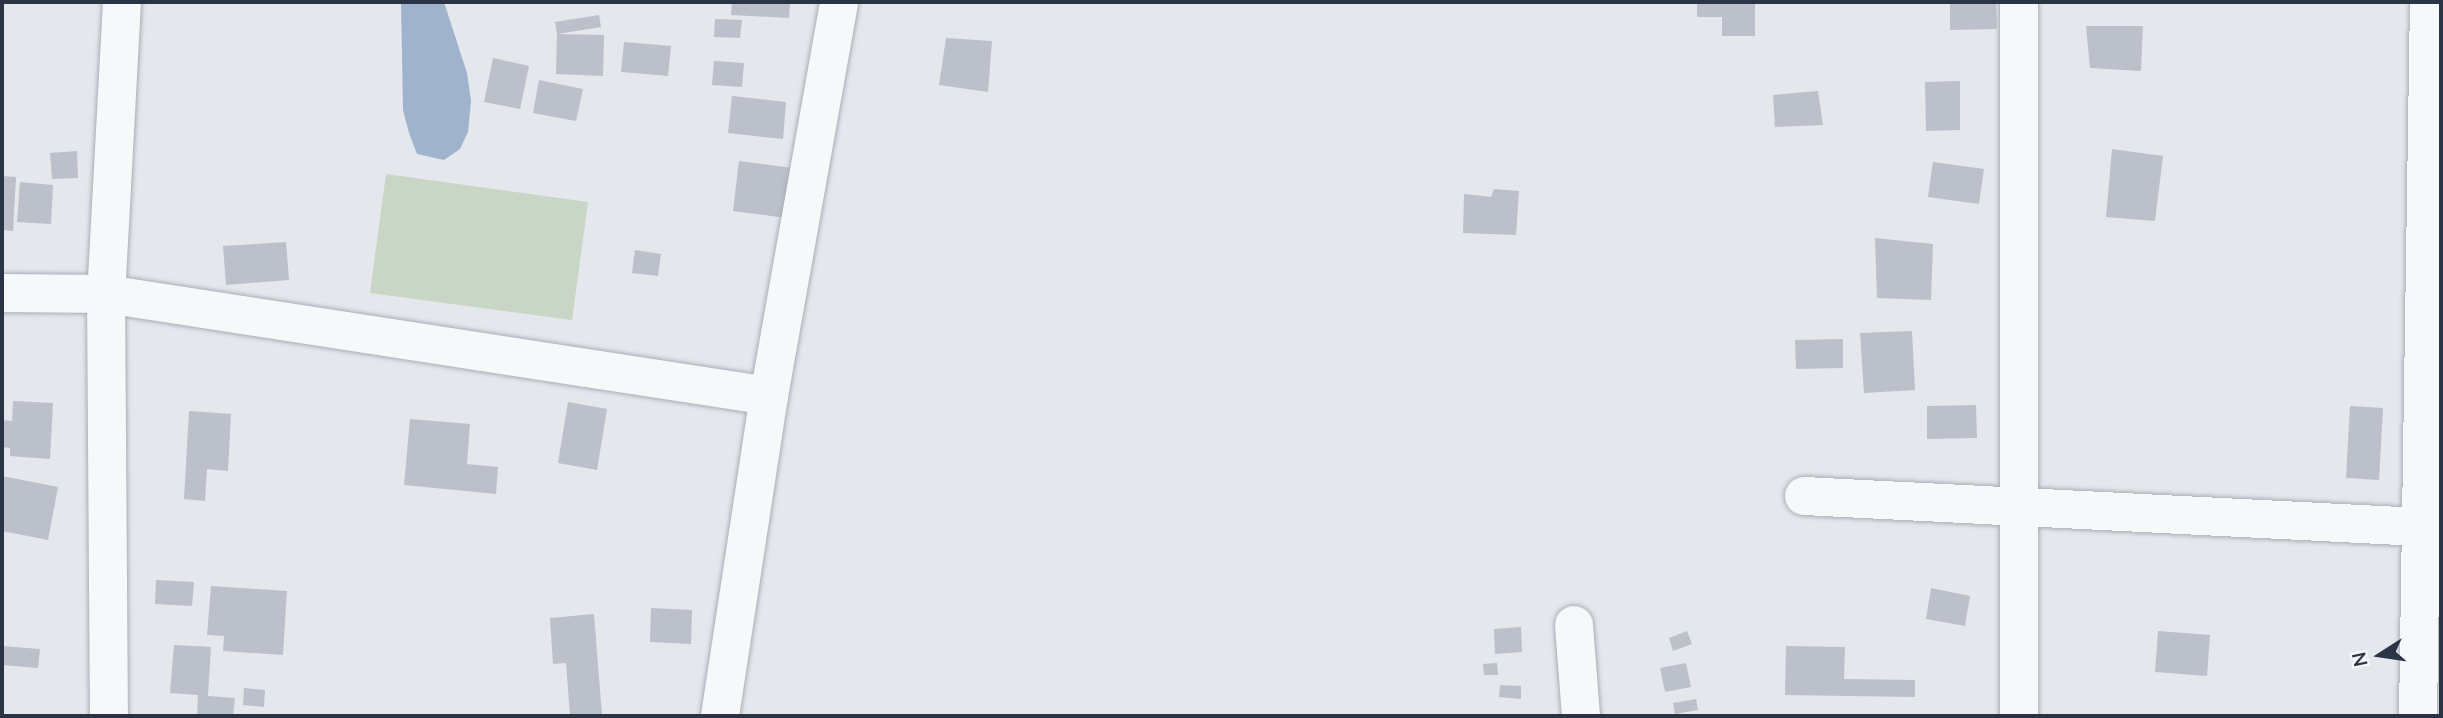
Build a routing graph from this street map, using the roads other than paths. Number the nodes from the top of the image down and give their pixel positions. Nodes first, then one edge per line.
1 (122, 2) edge
2 (839, 2) edge
3 (2019, 2) edge
4 (2429, 2) edge
5 (2, 293) edge
6 (106, 294) junction
7 (769, 396) junction
8 (1804, 496) dead end
9 (2022, 505) junction
10 (2431, 528) edge
11 (1574, 625) dead end
12 (109, 716) edge
13 (720, 716) edge
14 (1581, 716) edge
15 (2019, 716) edge
16 (2418, 716) edge

1 - 6 street
2 - 7 street
3 - 9 street
4 - 10 street
5 - 6 street
6 - 7 street
6 - 12 street
7 - 13 street
8 - 9 street
9 - 10 street
9 - 15 street
10 - 16 street
11 - 14 street

